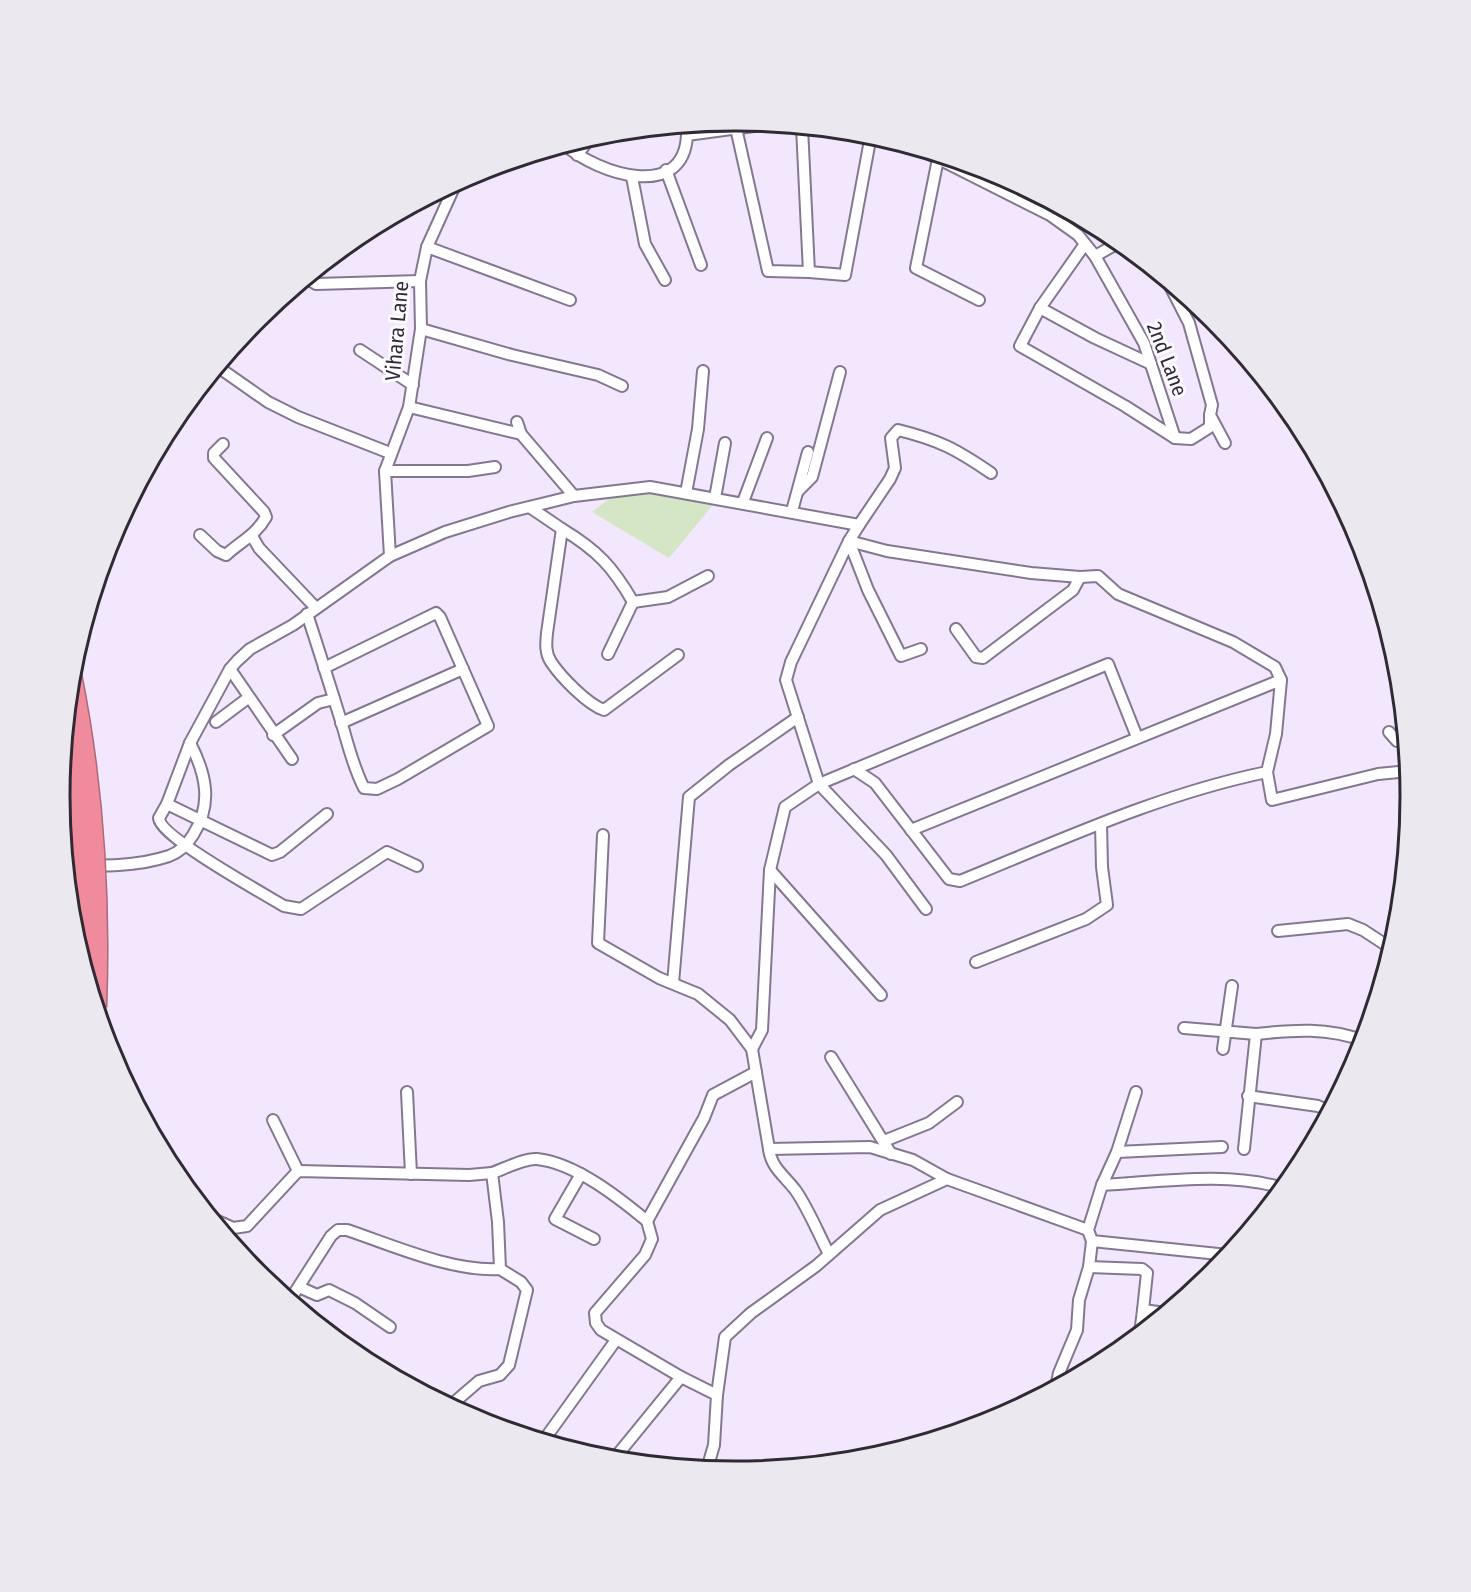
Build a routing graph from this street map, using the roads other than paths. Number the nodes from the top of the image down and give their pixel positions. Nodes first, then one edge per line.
1 (737, 131) edge
2 (711, 132) edge
3 (802, 135) edge
4 (869, 145) edge
5 (581, 150) edge
6 (573, 152) edge
7 (577, 155) junction
8 (937, 163) edge
9 (666, 170) junction
10 (632, 177) junction
11 (450, 196) edge
12 (1057, 214) edge
13 (1085, 244) junction
14 (427, 247) junction
15 (1111, 247) edge
16 (1095, 256) junction
17 (701, 265) dead end
18 (809, 272) junction
19 (665, 280) dead end
20 (420, 281) junction
21 (313, 282) edge
22 (1176, 298) edge
23 (570, 300) dead end
24 (979, 300) dead end
25 (1040, 308) junction
26 (421, 329) junction
27 (360, 350) dead end
28 (1151, 364) junction
29 (703, 371) dead end
30 (225, 372) edge
31 (840, 372) dead end
32 (413, 385) junction
33 (622, 386) dead end
34 (409, 407) junction
35 (1210, 415) junction
36 (517, 422) dead end
37 (521, 434) junction
38 (767, 438) dead end
39 (1175, 438) junction
40 (725, 443) dead end
41 (1225, 443) dead end
42 (223, 444) dead end
43 (808, 452) dead end
44 (390, 453) junction
45 (495, 467) dead end
46 (385, 471) junction
47 (991, 473) dead end
48 (798, 491) junction
49 (686, 493) junction
50 (574, 496) junction
51 (714, 498) junction
52 (743, 502) junction
53 (531, 508) junction
54 (792, 511) junction
55 (858, 525) junction
56 (562, 530) junction
57 (200, 535) dead end
58 (252, 536) junction
59 (849, 541) junction
60 (390, 556) junction
61 (708, 576) dead end
62 (1080, 578) junction
63 (633, 602) junction
64 (312, 611) junction
65 (956, 629) dead end
66 (921, 649) dead end
67 (608, 654) dead end
68 (678, 655) dead end
69 (324, 668) junction
70 (230, 669) junction
71 (463, 669) junction
72 (1281, 680) junction
73 (248, 698) junction
74 (334, 699) junction
75 (77, 701) edge
76 (798, 717) junction
77 (216, 722) dead end
78 (342, 723) junction
79 (1389, 732) dead end
80 (273, 735) junction
81 (1137, 737) junction
82 (1398, 741) edge
83 (190, 743) junction
84 (292, 759) dead end
85 (854, 770) junction
86 (1267, 771) junction
87 (1399, 772) edge
88 (71, 777) edge
89 (819, 784) junction
90 (167, 804) junction
91 (327, 814) dead end
92 (201, 822) junction
93 (1101, 824) junction
94 (911, 830) junction
95 (603, 835) dead end
96 (186, 846) junction
97 (74, 866) edge
98 (417, 866) dead end
99 (770, 870) junction
100 (926, 909) dead end
101 (81, 911) edge
102 (1278, 931) dead end
103 (1384, 944) edge
104 (976, 962) dead end
105 (97, 981) edge
106 (673, 983) junction
107 (1232, 986) dead end
108 (881, 994) dead end
109 (1184, 1028) dead end
110 (1226, 1030) junction
111 (1256, 1034) junction
112 (1355, 1038) edge
113 (752, 1049) junction
114 (1223, 1049) dead end
115 (831, 1057) dead end
116 (756, 1072) junction
117 (407, 1092) dead end
118 (1136, 1092) dead end
119 (1248, 1096) junction
120 (957, 1102) dead end
121 (1322, 1108) edge
122 (273, 1120) dead end
123 (884, 1141) junction
124 (1222, 1147) dead end
125 (769, 1149) junction
126 (1244, 1149) dead end
127 (1117, 1152) junction
128 (891, 1154) junction
129 (298, 1171) junction
130 (492, 1173) junction
131 (411, 1174) junction
132 (581, 1174) junction
133 (946, 1179) junction
134 (1102, 1185) junction
135 (1274, 1186) edge
136 (647, 1221) junction
137 (230, 1226) edge
138 (1090, 1235) junction
139 (594, 1239) dead end
140 (1217, 1253) edge
141 (829, 1254) junction
142 (1089, 1267) junction
143 (500, 1269) junction
144 (299, 1287) junction
145 (295, 1294) edge
146 (1143, 1310) junction
147 (1155, 1312) edge
148 (1141, 1323) edge
149 (390, 1327) dead end
150 (616, 1340) junction
151 (681, 1377) junction
152 (1058, 1377) edge
153 (717, 1395) junction
154 (458, 1399) edge
155 (548, 1434) edge
156 (622, 1451) edge
157 (710, 1460) edge

1 - 18 street
2 - 9 street
3 - 18 street
4 - 18 street
5 - 7 street
6 - 7 street
7 - 10 street
8 - 24 street
9 - 10 street
9 - 17 street
10 - 19 street
11 - 14 street, Vihara Lane
12 - 13 street, 2nd Lane
13 - 16 street, 2nd Lane
13 - 25 street
14 - 20 street, Vihara Lane
14 - 23 street
15 - 16 street
16 - 28 street, 2nd Lane
20 - 21 street
20 - 26 street, Vihara Lane
22 - 35 street
25 - 28 street
25 - 39 street
26 - 32 street, Vihara Lane
26 - 33 street
27 - 32 street
28 - 39 street, 2nd Lane
29 - 49 street
30 - 44 street
31 - 48 street
32 - 34 street, Vihara Lane
34 - 37 street
34 - 44 street, Vihara Lane
35 - 39 street
35 - 41 street
36 - 37 street
37 - 50 street
38 - 52 street
40 - 51 street
42 - 58 street
43 - 48 street
44 - 46 street, Vihara Lane
45 - 46 street
46 - 60 street, Vihara Lane
47 - 55 street
48 - 54 street
49 - 50 street
49 - 51 street
50 - 53 street
51 - 52 street
52 - 54 street
53 - 56 street
53 - 60 street
54 - 55 street
55 - 59 street
56 - 63 street
56 - 68 street
57 - 58 street
58 - 64 street
59 - 62 street
59 - 66 street
59 - 76 street
60 - 64 street
61 - 63 street
62 - 65 street
62 - 72 street
63 - 67 street
64 - 69 street
64 - 70 street
69 - 71 street
69 - 74 street
70 - 73 street
70 - 83 street
71 - 78 street
71 - 78 street
72 - 81 street
72 - 86 street
73 - 77 street
73 - 80 street
74 - 78 street
74 - 80 street
75 - 105 highway, bridge
76 - 89 street
76 - 106 street
79 - 82 street
80 - 84 street
81 - 85 street
81 - 94 street
83 - 90 street
83 - 92 street
85 - 89 street
85 - 94 street
86 - 87 street
86 - 93 street
88 - 101 highway, bridge
89 - 99 street
89 - 100 street
90 - 92 street
90 - 96 street
91 - 92 street
92 - 96 street
93 - 94 street
93 - 104 street
95 - 106 street
96 - 97 street
96 - 98 street
99 - 108 street
99 - 113 street
102 - 103 street
106 - 113 street
107 - 110 street
109 - 110 street
110 - 111 street
110 - 114 street
111 - 112 street
111 - 119 street
113 - 116 street
115 - 123 street
116 - 125 street
116 - 136 street
117 - 131 street
118 - 127 street
119 - 121 street
119 - 126 street
120 - 123 street
122 - 129 street
123 - 128 street
124 - 127 street
125 - 128 street
125 - 141 street
127 - 134 street
128 - 133 street
129 - 131 street
129 - 137 street
130 - 131 street
130 - 132 street
130 - 143 street
132 - 136 street
132 - 139 street
133 - 138 street
133 - 141 street
134 - 135 street
134 - 138 street
136 - 150 street
138 - 140 street
138 - 142 street
141 - 153 street
142 - 146 street
142 - 152 street
143 - 144 street
143 - 154 street
144 - 145 street
144 - 149 street
146 - 147 street
146 - 148 street
150 - 151 street
150 - 155 street
151 - 153 street
151 - 156 street
153 - 157 street

